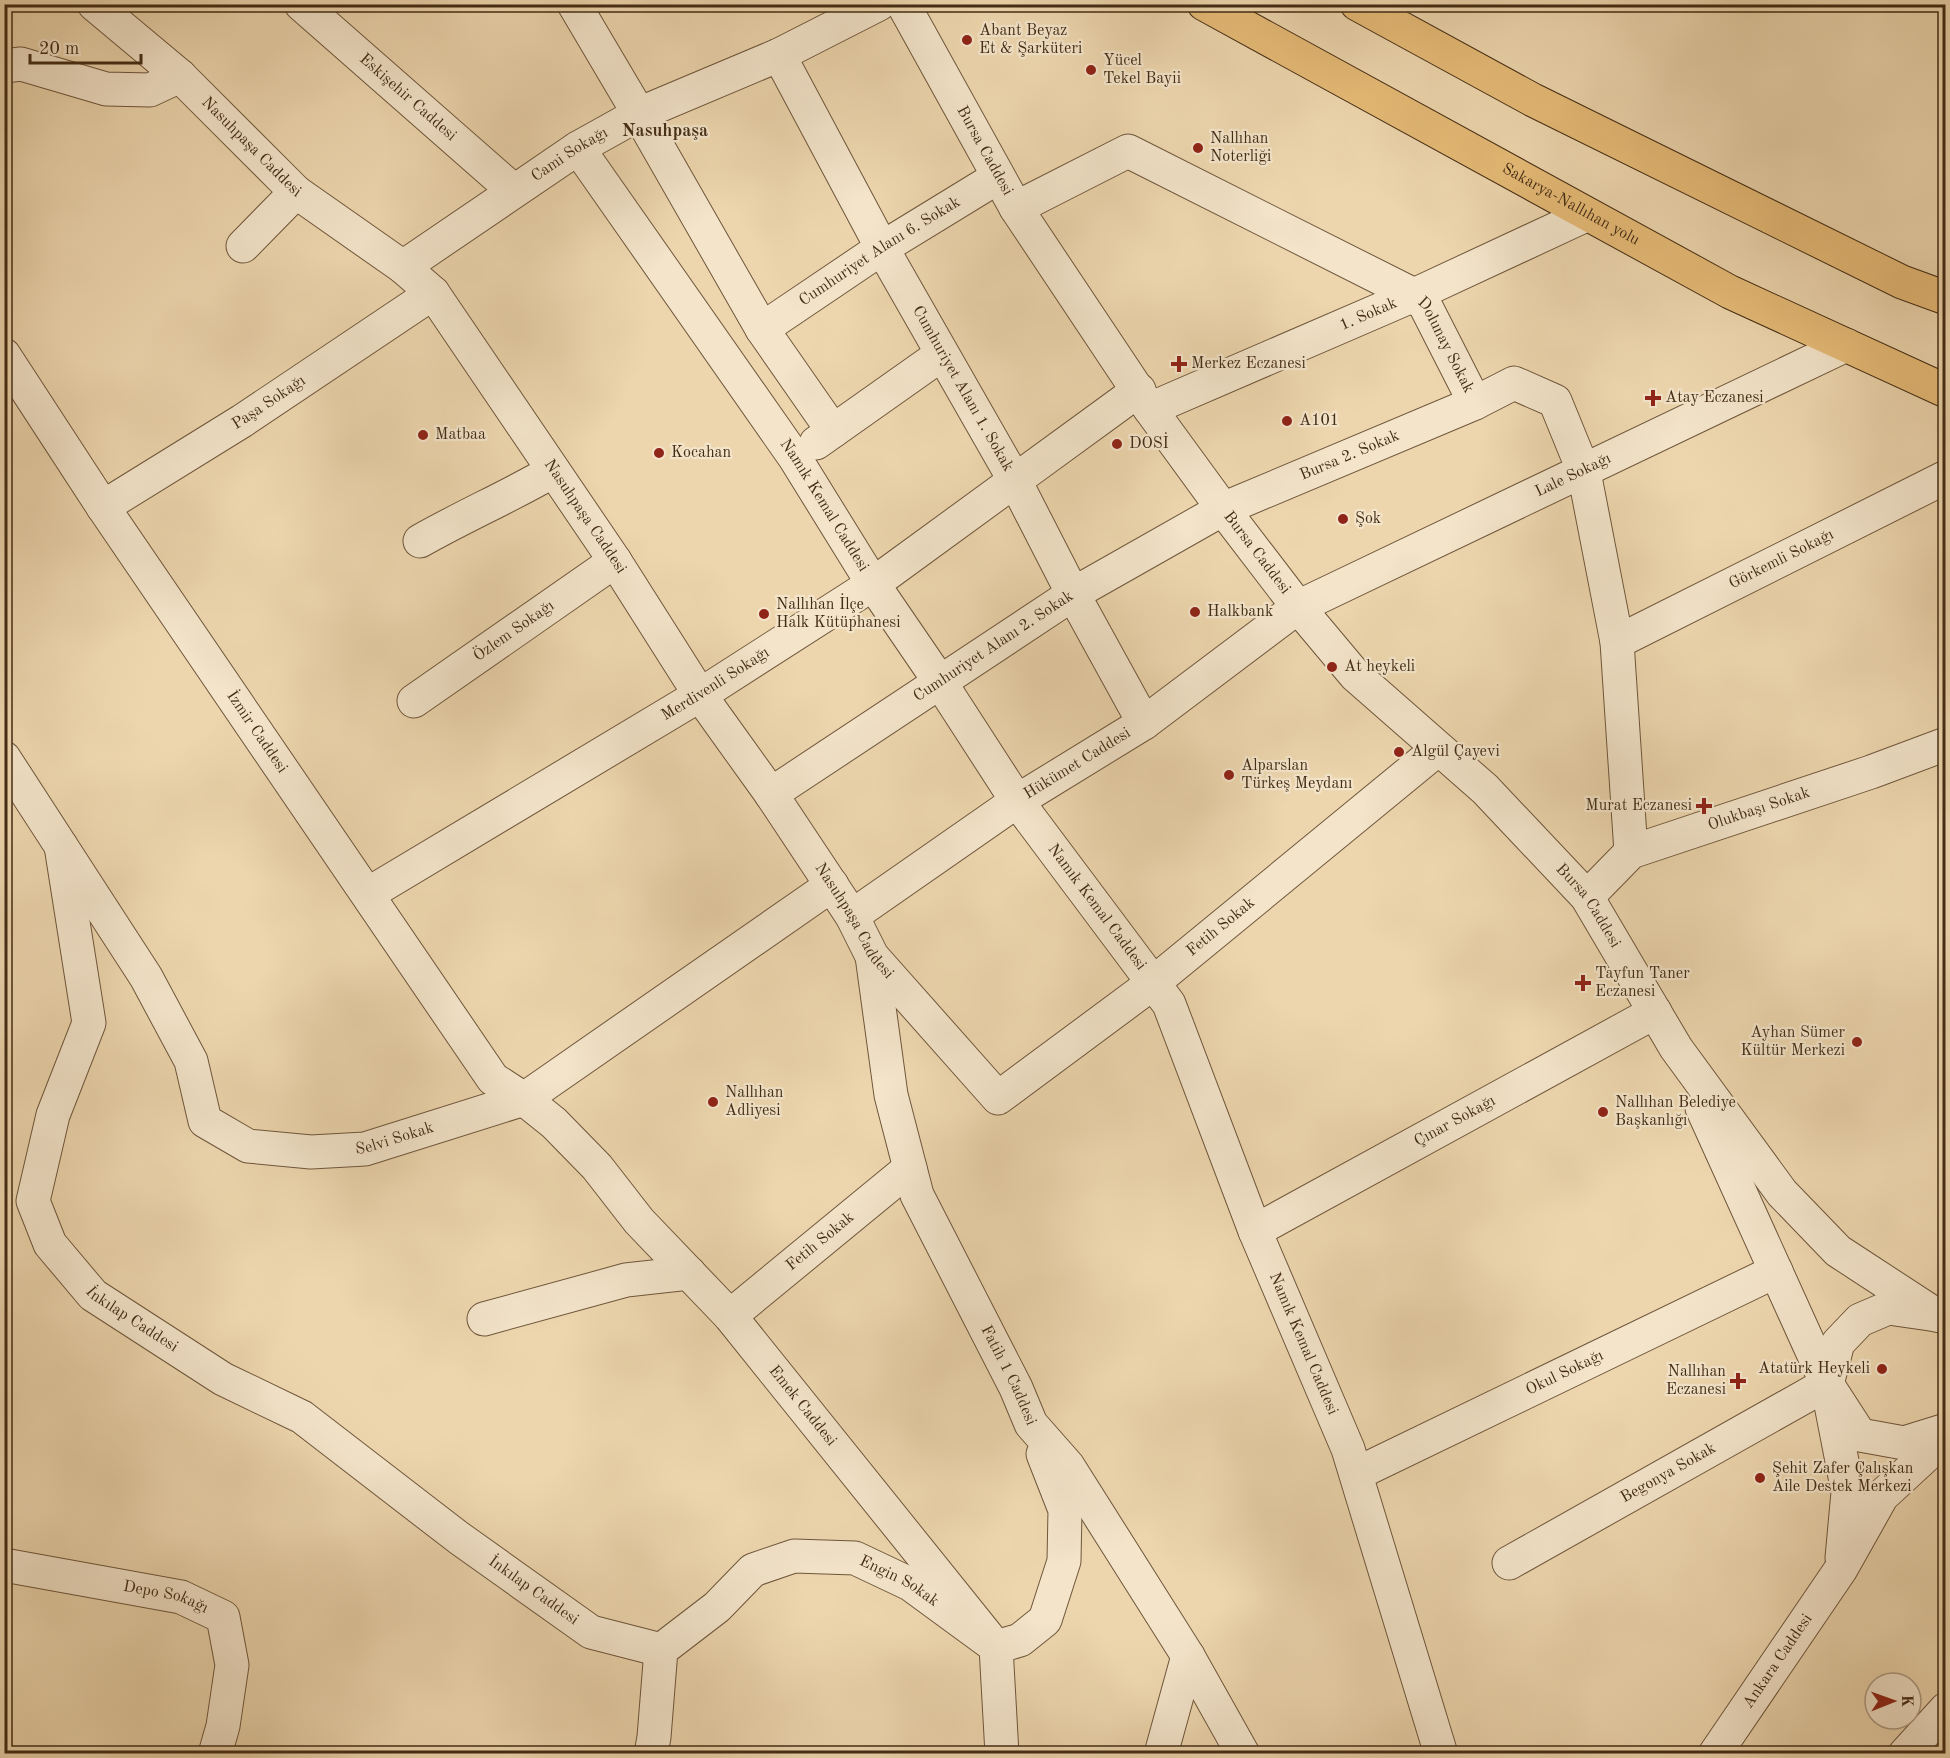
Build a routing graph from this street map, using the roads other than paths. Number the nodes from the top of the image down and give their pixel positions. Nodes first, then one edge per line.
1 (94, 4) edge
2 (301, 4) edge
3 (574, 4) edge
4 (879, 4) edge
5 (903, 4) edge
6 (1204, 4) edge
7 (1357, 4) edge
8 (779, 56) junction
9 (4, 66) edge
10 (180, 76) junction
11 (639, 114) junction
12 (578, 148) junction
13 (998, 177) junction
14 (514, 191) junction
15 (296, 192) junction
16 (1016, 208) junction
17 (1586, 214) junction
18 (243, 246) dead end
19 (882, 248) junction
20 (403, 267) junction
21 (433, 293) junction
22 (1414, 295) junction
23 (1946, 298) edge
24 (762, 329) junction
25 (1846, 345) junction
26 (942, 354) junction
27 (4, 355) edge
28 (1946, 392) edge
29 (1144, 399) junction
30 (1475, 403) junction
31 (833, 431) junction
32 (795, 458) junction
33 (553, 471) junction
34 (1584, 472) junction
35 (1946, 477) edge
36 (1014, 479) junction
37 (103, 507) junction
38 (1222, 509) junction
39 (420, 541) dead end
40 (615, 561) junction
41 (873, 584) junction
42 (1073, 594) junction
43 (1298, 607) junction
44 (1617, 642) junction
45 (940, 682) junction
46 (700, 695) junction
47 (414, 701) dead end
48 (1144, 723) junction
49 (1946, 744) edge
50 (1438, 749) junction
51 (4, 758) edge
52 (771, 794) junction
53 (1017, 801) junction
54 (61, 846) junction
55 (1631, 852) junction
56 (832, 885) junction
57 (368, 894) junction
58 (1587, 897) junction
59 (852, 916) junction
60 (872, 956) junction
61 (1153, 982) junction
62 (1655, 1012) junction
63 (1676, 1048) junction
64 (998, 1098) joint
65 (524, 1099) junction
66 (910, 1168) junction
67 (1255, 1231) junction
68 (1776, 1271) junction
69 (689, 1273) junction
70 (730, 1316) junction
71 (484, 1319) dead end
72 (1942, 1321) edge
73 (1827, 1384) junction
74 (1031, 1424) junction
75 (1946, 1430) edge
76 (1946, 1437) edge
77 (1356, 1474) junction
78 (1509, 1563) dead end
79 (4, 1565) edge
80 (1841, 1569) junction
81 (996, 1647) junction
82 (661, 1650) junction
83 (1188, 1656) junction
84 (1946, 1709) edge
85 (215, 1754) edge
86 (651, 1754) edge
87 (1002, 1754) edge
88 (1161, 1754) edge
89 (1243, 1754) edge
90 (1441, 1754) edge
91 (1715, 1754) edge
92 (1905, 1754) edge

1 - 10 street, Nasuhpaşa Caddesi
2 - 14 street, Eskişehir Caddesi
3 - 11 street
4 - 8 street, Cami Sokağı
5 - 13 street, Bursa Caddesi
6 - 17 main road, Sakarya-Nallıhan yolu
7 - 23 main road
8 - 11 street, Cami Sokağı
8 - 19 street, Cumhuriyet Alanı 1. Sokak
9 - 10 street
10 - 15 street, Nasuhpaşa Caddesi
11 - 12 street, Cami Sokağı
11 - 24 street
12 - 14 street, Cami Sokağı
12 - 32 street, Namık Kemal Caddesi
13 - 16 street, Bursa Caddesi
13 - 19 street, Cumhuriyet Alanı 6. Sokak
14 - 20 street, Cami Sokağı
15 - 18 street
15 - 20 street, Nasuhpaşa Caddesi
16 - 22 street, Dolunay Sokak
16 - 29 street, Bursa Caddesi
17 - 22 street, 1. Sokak
17 - 25 main road, Sakarya-Nallıhan yolu
19 - 24 street, Cumhuriyet Alanı 6. Sokak
19 - 26 street, Cumhuriyet Alanı 1. Sokak
20 - 21 street, Nasuhpaşa Caddesi
21 - 33 street, Nasuhpaşa Caddesi
21 - 37 street, Paşa Sokağı
22 - 29 street, 1. Sokak
22 - 30 street, Dolunay Sokak
24 - 31 street
25 - 28 main road, Sakarya-Nallıhan yolu
25 - 34 street, Lale Sokağı
26 - 31 street
26 - 36 street, Cumhuriyet Alanı 1. Sokak
27 - 37 street, İzmir Caddesi
29 - 36 street, Merdivenli Sokağı
29 - 38 street, Bursa Caddesi
30 - 34 street, Dolunay Sokak
30 - 38 street, Bursa 2. Sokak
31 - 32 street
32 - 41 street, Namık Kemal Caddesi
33 - 39 street
33 - 40 street, Nasuhpaşa Caddesi
34 - 43 street, Lale Sokağı
34 - 44 street, Dolunay Sokak
35 - 44 street, Görkemli Sokağı
36 - 41 street, Merdivenli Sokağı
36 - 42 street, Cumhuriyet Alanı 1. Sokak
37 - 57 street, İzmir Caddesi
38 - 42 street, Cumhuriyet Alanı 2. Sokak
38 - 43 street, Bursa Caddesi
40 - 46 street, Nasuhpaşa Caddesi
40 - 47 street, Özlem Sokağı
41 - 45 street, Namık Kemal Caddesi
41 - 46 street, Merdivenli Sokağı
42 - 45 street, Cumhuriyet Alanı 2. Sokak
42 - 48 street, Cumhuriyet Alanı 1. Sokak
43 - 48 street, Hükümet Caddesi
43 - 50 street, Bursa Caddesi
44 - 55 street, Dolunay Sokak
45 - 52 street, Cumhuriyet Alanı 2. Sokak
45 - 53 street, Namık Kemal Caddesi
46 - 52 street, Nasuhpaşa Caddesi
46 - 57 street, Merdivenli Sokağı
48 - 53 street, Hükümet Caddesi
49 - 55 street, Olukbaşı Sokak
50 - 58 street, Bursa Caddesi
50 - 61 street, Fetih Sokak
51 - 54 street, İnkılap Caddesi
52 - 56 street, Nasuhpaşa Caddesi
53 - 59 street, Hükümet Caddesi
53 - 61 street, Namık Kemal Caddesi
54 - 65 street, Selvi Sokak
54 - 82 street, İnkılap Caddesi
55 - 58 street, Olukbaşı Sokak
56 - 59 street, Nasuhpaşa Caddesi
56 - 65 street, Selvi Sokak
57 - 65 street, İzmir Caddesi
58 - 62 street, Bursa Caddesi
59 - 60 street, Nasuhpaşa Caddesi
60 - 64 street, Nasuhpaşa Caddesi
60 - 66 street, Fatih 1 Caddesi
61 - 64 street, Fetih Sokak
61 - 67 street, Namık Kemal Caddesi
62 - 63 street, Bursa Caddesi
62 - 67 street, Çınar Sokağı
63 - 68 street, Bursa Caddesi
63 - 72 street, Bursa Caddesi
65 - 69 street, Emek Caddesi
66 - 70 street, Fetih Sokak
66 - 74 street, Fatih 1 Caddesi
67 - 77 street, Namık Kemal Caddesi
68 - 73 street, Bursa Caddesi
68 - 77 street, Okul Sokağı
69 - 70 street, Emek Caddesi
69 - 71 street
70 - 81 street, Emek Caddesi
72 - 73 street, Ankara Caddesi
73 - 75 street, Bursa Caddesi
73 - 78 street, Begonya Sokak
73 - 80 street, Ankara Caddesi
74 - 81 street
74 - 83 street, Fatih 1 Caddesi
76 - 80 street, Ankara Caddesi
77 - 90 street, Namık Kemal Caddesi
79 - 85 street, Depo Sokağı
80 - 91 street, Ankara Caddesi
81 - 82 street, Engin Sokak
81 - 87 street
82 - 86 street
83 - 88 street
83 - 89 street, Fatih 1 Caddesi
84 - 92 street

